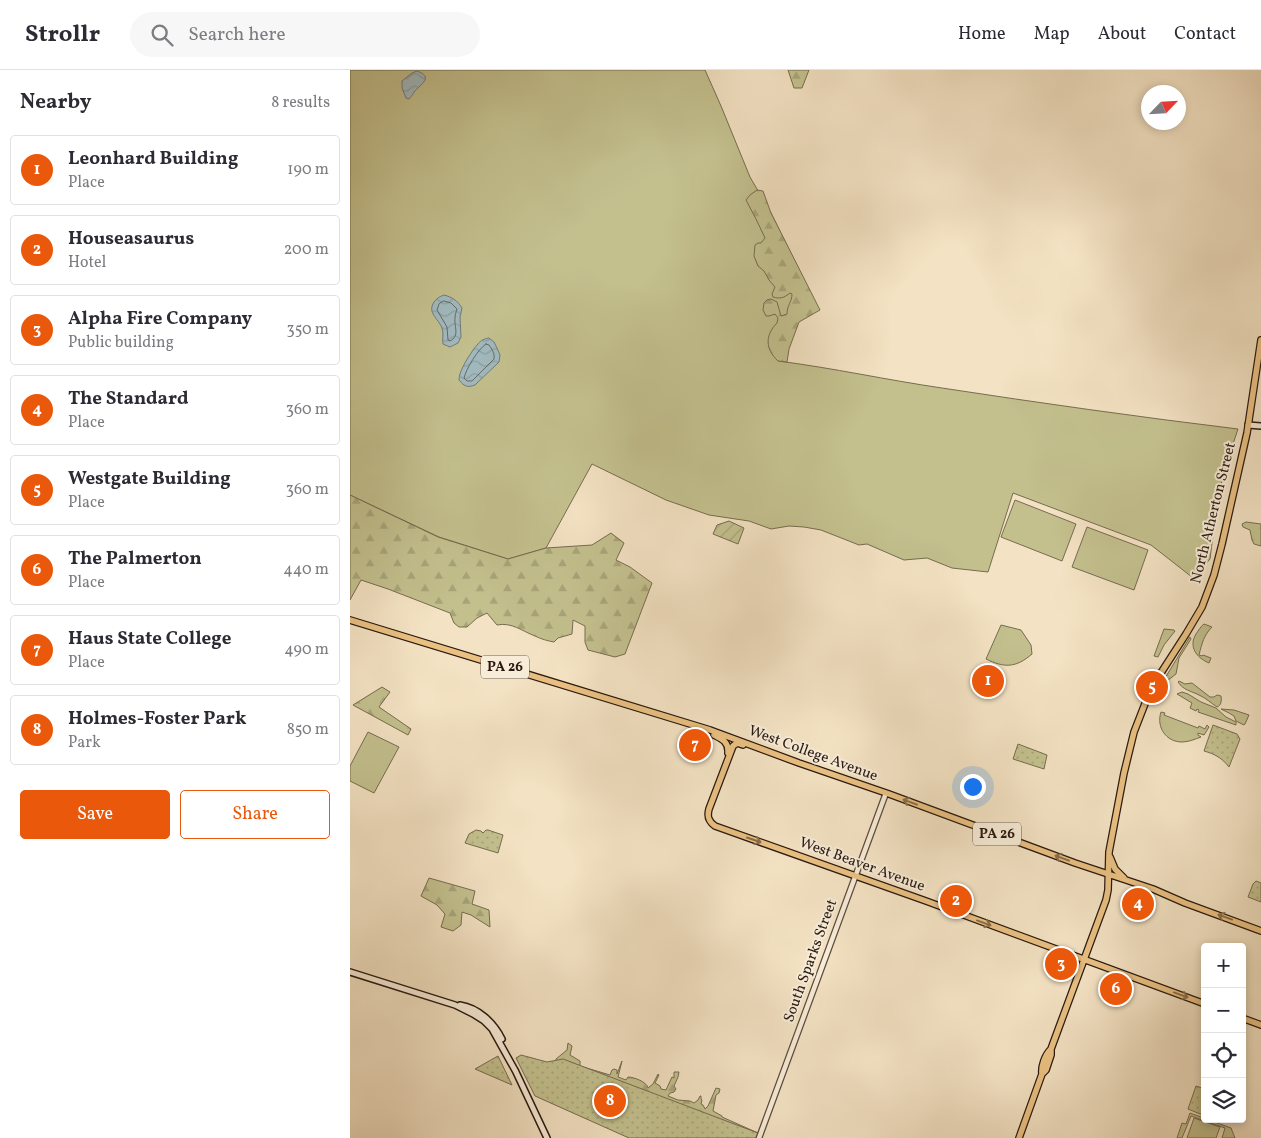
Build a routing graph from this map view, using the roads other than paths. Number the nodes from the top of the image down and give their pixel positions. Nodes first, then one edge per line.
1 (1261, 340) edge
2 (1248, 425) junction
3 (1261, 426) edge
4 (350, 620) edge
5 (1157, 679) tunnel mouth
6 (1148, 696) tunnel mouth
7 (700, 728) junction
8 (764, 750) junction
9 (718, 784) junction
10 (886, 793) junction
11 (1109, 852) junction
12 (1108, 872) junction
13 (856, 876) junction
14 (1130, 882) junction
15 (1261, 931) edge
16 (1084, 959) junction
17 (350, 972) edge
18 (1201, 1003) edge
19 (1246, 1019) edge
20 (1261, 1025) edge
21 (547, 1138) edge
22 (759, 1138) edge
23 (1019, 1138) edge

1 - 2 main road, North Atherton Street
2 - 3 main road
2 - 5 main road, North Atherton Street
4 - 7 main road, West College Avenue / PA 26
6 - 11 main road
7 - 8 main road, West College Avenue / PA 26
7 - 9 main road, PA 26
8 - 9 main road
8 - 10 main road, West College Avenue / PA 26
9 -> 13 main road, West Beaver Avenue / PA 26
12 -> 10 main road, West College Avenue / PA 26
10 - 13 street, South Sparks Street
11 - 12 main road
11 - 14 main road
12 - 14 main road, West College Avenue / PA 26
12 - 16 main road
13 -> 16 main road, West Beaver Avenue / PA 26
13 - 22 street, South Sparks Street
15 -> 14 main road, West College Avenue / PA 26
16 -> 18 main road, West Beaver Avenue / PA 26
16 - 23 main road
17 - 21 main road
19 - 20 main road

